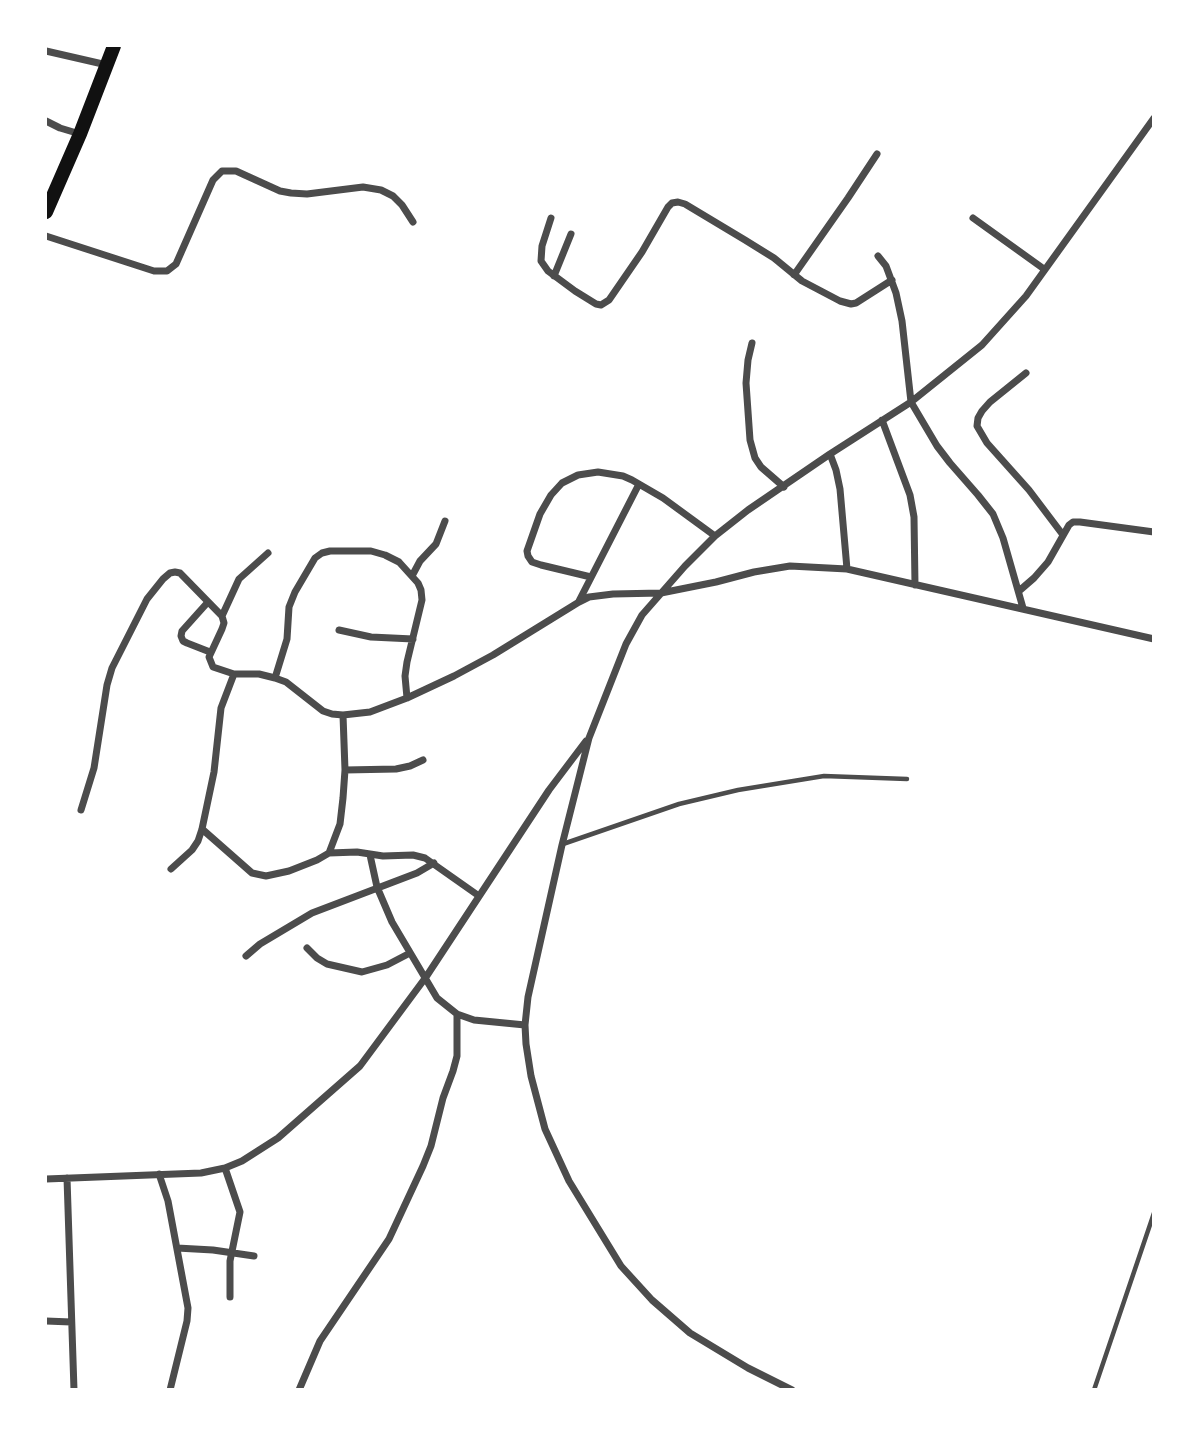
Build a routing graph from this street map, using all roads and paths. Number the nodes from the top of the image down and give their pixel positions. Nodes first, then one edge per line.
1 (114, 46) edge
2 (46, 51) edge
3 (107, 65) junction
4 (1153, 118) edge
5 (46, 121) edge
6 (80, 134) junction
7 (877, 154) dead end
8 (46, 212) edge
9 (551, 218) dead end
10 (973, 219) dead end
11 (413, 222) dead end
12 (571, 234) dead end
13 (46, 236) edge
14 (878, 256) dead end
15 (1044, 269) junction
16 (794, 275) junction
17 (554, 276) junction
18 (892, 280) junction
19 (752, 344) dead end
20 (1026, 373) dead end
21 (911, 402) junction
22 (883, 421) junction
23 (830, 454) junction
24 (639, 484) junction
25 (785, 487) junction
26 (445, 520) dead end
27 (1153, 532) edge
28 (1063, 535) junction
29 (715, 536) junction
30 (268, 552) dead end
31 (846, 569) junction
32 (412, 576) junction
33 (591, 577) junction
34 (915, 585) junction
35 (1019, 591) junction
36 (661, 593) junction
37 (208, 602) junction
38 (579, 602) junction
39 (1023, 608) junction
40 (222, 616) junction
41 (339, 630) dead end
42 (413, 639) junction
43 (1153, 639) edge
44 (210, 652) junction
45 (234, 674) junction
46 (275, 678) junction
47 (407, 698) junction
48 (343, 715) junction
49 (589, 738) junction
50 (423, 761) dead end
51 (345, 770) junction
52 (907, 779) dead end
53 (81, 810) dead end
54 (202, 829) junction
55 (562, 845) junction
56 (329, 853) junction
57 (370, 855) junction
58 (434, 863) junction
59 (170, 869) dead end
60 (377, 887) junction
61 (479, 896) junction
62 (307, 948) dead end
63 (410, 953) junction
64 (246, 956) dead end
65 (426, 977) junction
66 (457, 1014) junction
67 (525, 1025) junction
68 (226, 1168) junction
69 (159, 1174) junction
70 (67, 1178) junction
71 (46, 1179) edge
72 (1153, 1213) edge
73 (177, 1248) junction
74 (232, 1252) junction
75 (254, 1256) dead end
76 (230, 1297) dead end
77 (46, 1321) edge
78 (71, 1322) junction
79 (74, 1390) edge
80 (170, 1390) edge
81 (299, 1390) edge
82 (792, 1390) edge
83 (1094, 1390) edge

1 - 3 main road
2 - 3 street
3 - 6 main road
4 - 15 street
5 - 6 street
6 - 8 main road
7 - 16 street
9 - 17 street
10 - 15 street
11 - 13 street
12 - 17 street
14 - 18 street
15 - 21 street
16 - 17 street
16 - 18 street
18 - 21 street
19 - 25 street
20 - 28 street
21 - 22 street
21 - 35 street
22 - 23 street
22 - 34 street
23 - 25 street
23 - 31 street
24 - 29 street
24 - 33 street
24 - 33 street
25 - 29 street
26 - 32 street
27 - 28 street
28 - 35 street
29 - 36 street
30 - 40 street
31 - 34 street
31 - 36 street
32 - 42 street
32 - 46 street
33 - 38 street
34 - 39 street
35 - 39 street
36 - 38 street
36 - 49 street
37 - 40 street
37 - 44 street
37 - 53 street
38 - 47 street
39 - 43 street
40 - 44 street
41 - 42 street
42 - 47 street
44 - 45 street
45 - 46 street
45 - 54 street
46 - 48 street
47 - 48 street
48 - 51 street
49 - 55 street
49 - 61 street
50 - 51 street
51 - 56 street
52 - 55 lane
54 - 56 street
54 - 59 street
55 - 67 street
56 - 57 street
57 - 58 street
57 - 60 street
58 - 60 street
58 - 61 street
60 - 63 street
60 - 64 street
61 - 65 street
62 - 63 street
63 - 65 street
65 - 66 street
65 - 68 street
66 - 67 street
66 - 81 street
67 - 82 street
68 - 69 street
68 - 74 street
69 - 70 street
69 - 73 street
70 - 71 street
70 - 78 street
72 - 83 lane
73 - 74 street
73 - 80 street
74 - 75 street
74 - 76 street
77 - 78 street
78 - 79 street

